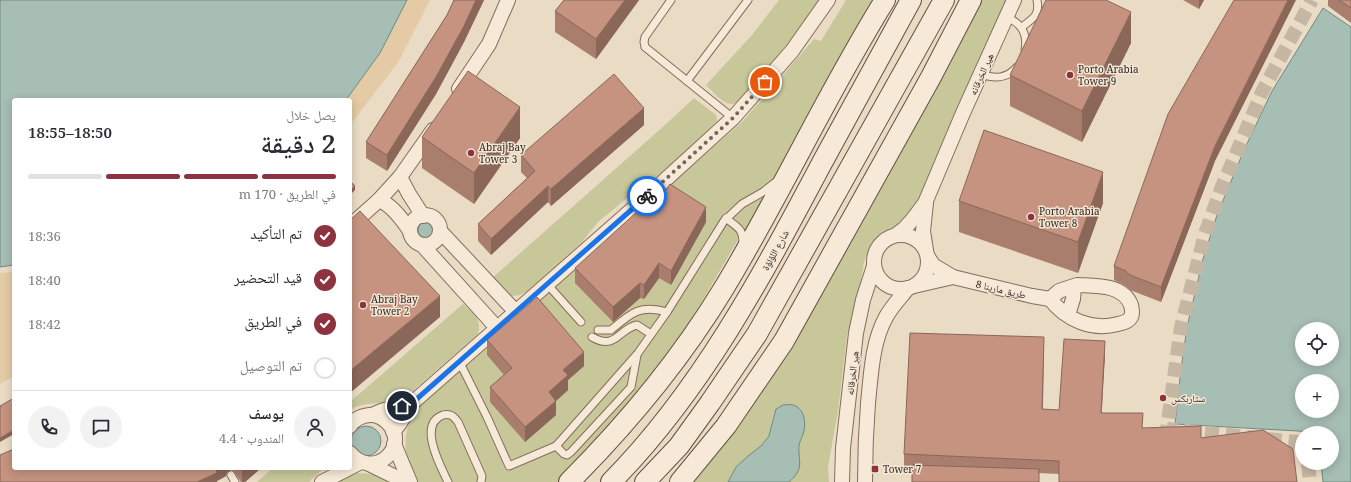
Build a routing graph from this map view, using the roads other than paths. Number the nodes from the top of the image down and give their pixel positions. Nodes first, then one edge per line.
1 (508, 0) edge
2 (671, 0) edge
3 (748, 0) edge
4 (828, 0) edge
5 (885, 0) edge
6 (912, 0) edge
7 (944, 0) edge
8 (971, 0) edge
9 (1014, 0) edge
10 (1037, 0) edge
11 (1007, 17) junction
12 (1022, 27) junction
13 (981, 74) junction
14 (687, 81) junction
15 (451, 102) edge
16 (733, 118) junction
17 (438, 122) edge
18 (790, 170) junction
19 (400, 177) junction
20 (929, 193) junction
21 (379, 200) junction
22 (423, 216) junction
23 (726, 218) junction
24 (352, 224) edge
25 (440, 230) junction
26 (410, 231) junction
27 (896, 235) junction
28 (423, 246) junction
29 (743, 254) junction
30 (927, 254) junction
31 (874, 266) junction
32 (953, 277) junction
33 (546, 284) junction
34 (911, 287) junction
35 (1074, 287) junction
36 (1050, 299) junction
37 (515, 311) junction
38 (667, 312) junction
39 (1068, 315) junction
40 (581, 322) dead end
41 (497, 328) junction
42 (598, 330) dead end
43 (651, 334) junction
44 (592, 338) dead end
45 (638, 353) junction
46 (459, 362) junction
47 (411, 404) junction
48 (372, 415) junction
49 (352, 424) edge
50 (394, 438) junction
51 (556, 446) junction
52 (360, 460) edge
53 (327, 470) edge
54 (343, 470) edge
55 (319, 482) edge
56 (322, 482) edge
57 (406, 482) edge
58 (410, 482) edge
59 (448, 482) edge
60 (482, 482) edge
61 (569, 482) edge
62 (611, 482) edge
63 (646, 482) edge
64 (680, 482) edge
65 (842, 482) edge
66 (865, 482) edge

1 - 15 street
2 - 14 lane
3 - 14 lane
4 - 16 street
5 - 18 main road
6 - 62 main road, شارع اللؤلؤة
7 - 63 main road
8 - 64 main road
9 - 11 street, هير الخرقانه
10 - 12 lane
11 - 12 lane
11 - 13 street, هير الخرقانه
12 - 13 lane
13 - 20 street, هير الخرقانه
14 - 16 lane
16 - 33 street
17 - 19 street
18 - 23 lane
18 - 29 main road
19 - 21 street
19 - 22 street
20 - 27 street, هير الخرقانه
20 - 30 street, هير الخرقانه
21 - 24 street
21 - 26 street
22 - 25 street
22 - 26 street
23 - 29 lane
23 - 38 lane
25 - 28 street
25 - 37 street
26 - 28 street
27 - 30 street
27 - 31 street
28 - 41 street
29 - 61 main road
30 - 32 street, طريق مارينا 8
30 - 34 street
31 - 34 street
31 - 65 street, هير الخرقانه
32 - 34 street, طريق مارينا 8
32 - 36 street, طريق مارينا 8
33 - 37 street
33 - 40 lane
34 - 66 street, هير الخرقانه
35 - 36 street
35 - 39 street
35 - 39 street
36 - 39 street
37 - 41 street
38 - 42 lane
38 - 43 lane
41 - 46 street
43 - 44 lane
43 - 45 lane
45 - 51 lane
45 - 51 lane
46 - 47 street
46 - 51 lane
47 - 48 street
47 - 50 street
48 - 49 street
48 - 50 street
50 - 52 street
50 - 58 street
52 - 57 street
53 - 55 street
54 - 56 street
59 - 60 lane

